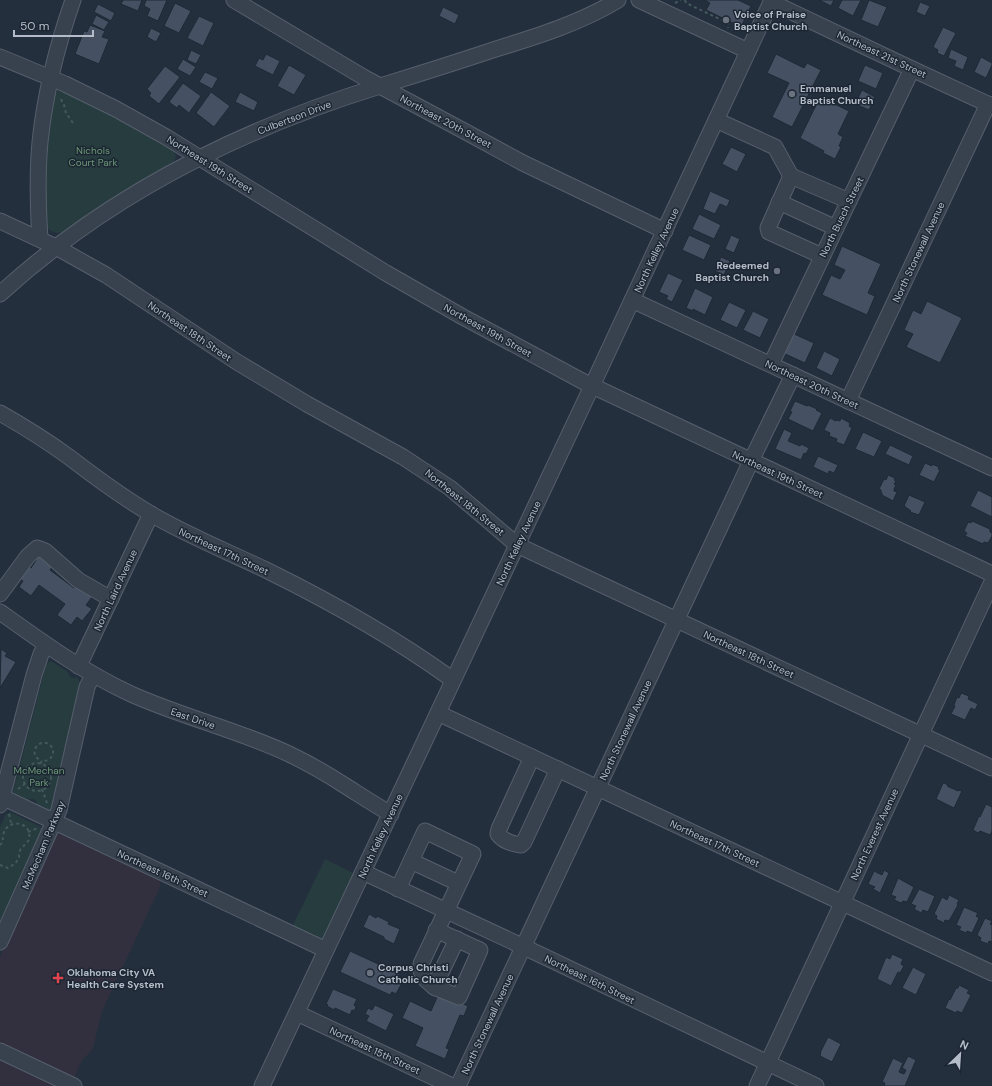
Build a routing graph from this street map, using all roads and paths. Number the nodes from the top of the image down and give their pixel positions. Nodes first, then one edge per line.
1 (73, 0) edge
2 (234, 0) edge
3 (618, 0) edge
4 (639, 0) edge
5 (685, 0) edge
6 (772, 1) edge
7 (728, 29) dead end
8 (748, 52) junction
9 (0, 57) edge
10 (912, 69) junction
11 (50, 77) junction
12 (380, 86) junction
13 (61, 99) dead end
14 (990, 105) edge
15 (716, 120) junction
16 (73, 123) dead end
17 (199, 158) junction
18 (791, 176) junction
19 (849, 201) junction
20 (779, 202) junction
21 (0, 221) edge
22 (836, 228) junction
23 (665, 231) junction
24 (40, 239) junction
25 (56, 247) junction
26 (822, 256) junction
27 (0, 294) edge
28 (632, 300) junction
29 (771, 364) junction
30 (793, 375) junction
31 (592, 386) junction
32 (848, 401) junction
33 (0, 413) edge
34 (751, 461) junction
35 (992, 467) edge
36 (151, 514) junction
37 (517, 545) junction
38 (992, 574) edge
39 (992, 582) edge
40 (0, 594) edge
41 (111, 599) junction
42 (0, 612) edge
43 (677, 620) junction
44 (46, 645) junction
45 (78, 666) junction
46 (93, 674) junction
47 (453, 680) junction
48 (438, 713) junction
49 (921, 735) junction
50 (532, 757) junction
51 (41, 762) junction
52 (992, 768) edge
53 (558, 769) junction
54 (598, 788) junction
55 (3, 802) edge
56 (391, 814) junction
57 (54, 822) junction
58 (11, 823) junction
59 (0, 845) edge
60 (411, 861) junction
61 (0, 865) edge
62 (363, 872) junction
63 (458, 883) junction
64 (398, 889) junction
65 (842, 902) junction
66 (445, 910) junction
67 (436, 930) junction
68 (457, 939) junction
69 (0, 942) edge
70 (524, 947) junction
71 (326, 950) junction
72 (992, 973) edge
73 (434, 987) junction
74 (297, 1013) junction
75 (0, 1051) edge
76 (767, 1063) junction
77 (74, 1086) edge
78 (262, 1086) edge
79 (452, 1086) edge
80 (458, 1086) edge
81 (756, 1086) edge
82 (816, 1086) edge

1 - 11 street
2 - 12 street, Northeast 20th Street
3 - 12 street, Culbertson Drive
4 - 8 street
5 - 7 path
6 - 8 street, North Kelley Avenue
6 - 10 street, Northeast 21st Street
8 - 15 street, North Kelley Avenue
9 - 11 street, Northeast 19th Street
10 - 14 street, Northeast 21st Street
10 - 19 street, North Busch Street
11 - 17 street, Northeast 19th Street
11 - 24 street
12 - 17 street, Culbertson Drive
12 - 23 street, Northeast 20th Street
13 - 16 path
14 - 32 street, North Stonewall Avenue
15 - 18 street
15 - 23 street, North Kelley Avenue
17 - 25 street, Culbertson Drive
17 - 31 street, Northeast 19th Street
18 - 19 street
18 - 20 street
19 - 22 street, North Busch Street
20 - 22 street
20 - 26 street
21 - 24 street, Northeast 18th Street
22 - 26 street, North Busch Street
23 - 28 street, North Kelley Avenue
24 - 25 street, Northeast 18th Street
25 - 27 street, Culbertson Drive
25 - 37 street, Northeast 18th Street
26 - 29 street, North Busch Street
28 - 29 street, Northeast 20th Street
28 - 31 street, North Kelley Avenue
29 - 30 street, Northeast 20th Street
30 - 32 street, Northeast 20th Street
30 - 34 street, North Stonewall Avenue
31 - 34 street, Northeast 19th Street
31 - 37 street, North Kelley Avenue
32 - 35 street, Northeast 20th Street
33 - 36 street, Northeast 17th Street
34 - 38 street, Northeast 19th Street
34 - 43 street, North Stonewall Avenue
36 - 41 street, North Laird Avenue
36 - 47 street, Northeast 17th Street
37 - 43 street, Northeast 18th Street
37 - 47 street, North Kelley Avenue
39 - 49 street, North Everest Avenue
40 - 41 street
41 - 45 street, North Laird Avenue
42 - 44 street, East Drive
43 - 49 street, Northeast 18th Street
43 - 54 street, North Stonewall Avenue
44 - 45 street, East Drive
44 - 55 street
45 - 46 street, East Drive
46 - 56 street, East Drive
46 - 57 street, McMecham Parkway
47 - 48 street, North Kelley Avenue
48 - 50 street, Northeast 17th Street
48 - 56 street, North Kelley Avenue
49 - 52 street, Northeast 18th Street
49 - 65 street, North Everest Avenue
50 - 53 street, Northeast 17th Street
50 - 53 street
51 - 51 path
51 - 51 path
53 - 54 street, Northeast 17th Street
54 - 65 street, Northeast 17th Street
54 - 70 street, North Stonewall Avenue
55 - 57 street, Northeast 16th Street
55 - 58 path
56 - 62 street, North Kelley Avenue
57 - 69 street, McMecham Parkway
57 - 71 street, Northeast 16th Street
58 - 59 path
58 - 61 path
60 - 63 street
60 - 63 street
60 - 64 street
62 - 64 street, Northeast 16th Street
62 - 71 street, North Kelley Avenue
63 - 66 street
64 - 66 street, Northeast 16th Street
65 - 72 street, Northeast 17th Street
65 - 76 street, North Everest Avenue
66 - 67 street
66 - 70 street, Northeast 16th Street
67 - 68 street
67 - 73 street
68 - 73 street
68 - 73 street
70 - 76 street, Northeast 16th Street
70 - 80 street, North Stonewall Avenue
71 - 74 street, North Kelley Avenue
74 - 78 street, North Kelley Avenue
74 - 79 street, Northeast 15th Street
75 - 77 street
76 - 81 street, North Everest Avenue
76 - 82 street, Northeast 16th Street

